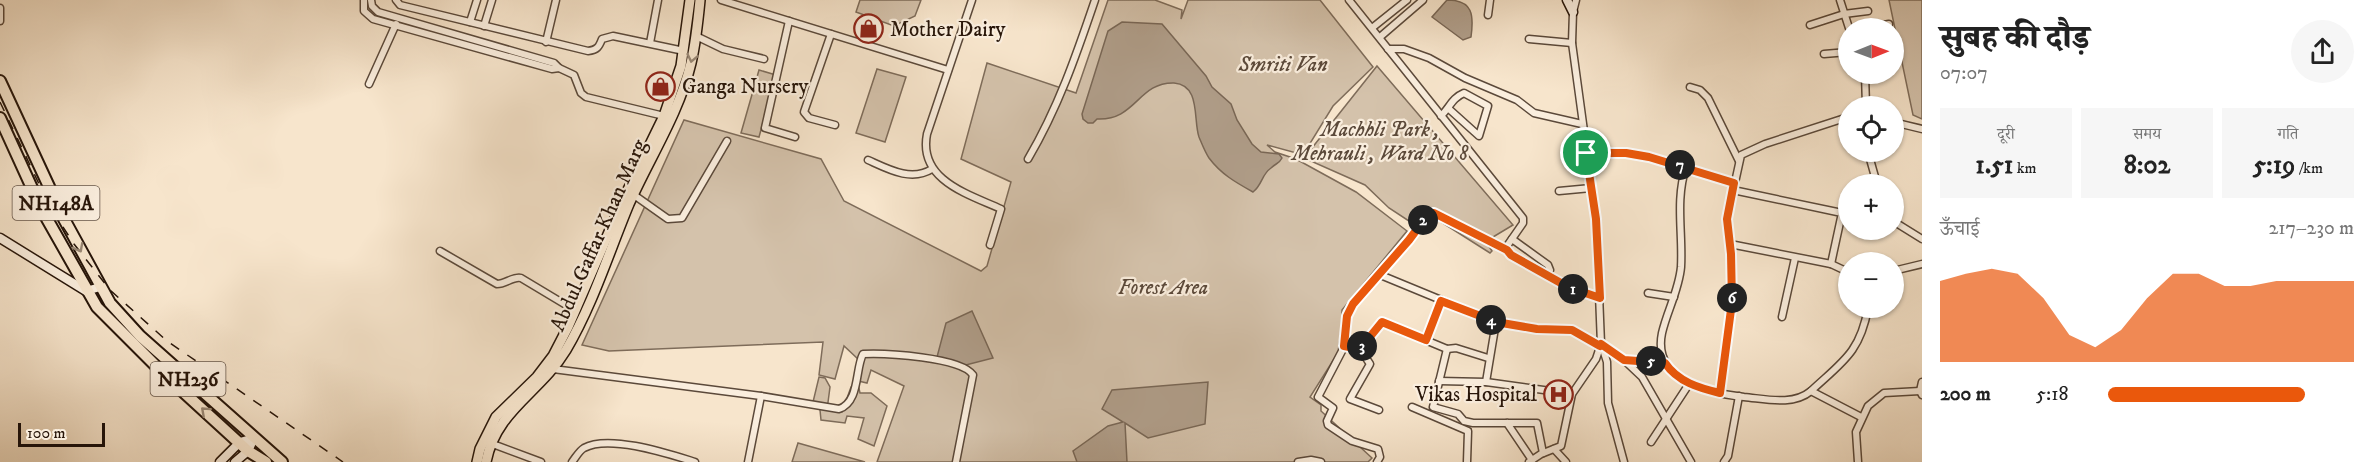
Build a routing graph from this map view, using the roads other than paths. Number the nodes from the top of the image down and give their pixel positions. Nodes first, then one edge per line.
1 (364, 0) edge
2 (371, 0) edge
3 (396, 0) edge
4 (477, 0) edge
5 (492, 0) edge
6 (556, 0) edge
7 (658, 0) edge
8 (690, 0) edge
9 (700, 0) edge
10 (721, 0) edge
11 (972, 0) edge
12 (1095, 0) edge
13 (1407, 0) edge
14 (1423, 0) edge
15 (1490, 0) edge
16 (1567, 0) edge
17 (1576, 0) edge
18 (1840, 0) edge
19 (1352, 1) edge
20 (0, 8) edge
21 (1868, 11) dead end
22 (1573, 12) junction
23 (1844, 14) junction
24 (1488, 15) dead end
25 (1846, 18) edge
26 (0, 21) edge
27 (789, 21) junction
28 (470, 22) junction
29 (396, 24) junction
30 (1809, 25) dead end
31 (484, 26) junction
32 (1372, 28) junction
33 (831, 34) junction
34 (696, 36) junction
35 (1380, 37) junction
36 (1529, 39) dead end
37 (546, 42) junction
38 (1572, 43) junction
39 (650, 44) junction
40 (1388, 49) junction
41 (684, 51) junction
42 (1838, 53) edge
43 (1824, 54) dead end
44 (764, 59) dead end
45 (559, 68) junction
46 (948, 70) junction
47 (0, 71) edge
48 (0, 81) edge
49 (369, 84) dead end
50 (1690, 87) dead end
51 (1449, 109) junction
52 (664, 116) junction
53 (1442, 116) junction
54 (0, 118) edge
55 (1838, 120) edge
56 (1582, 124) junction
57 (835, 125) dead end
58 (1904, 125) edge
59 (1922, 129) edge
60 (795, 137) dead end
61 (727, 141) dead end
62 (1586, 153) junction
63 (1028, 159) dead end
64 (867, 160) dead end
65 (1739, 161) junction
66 (1686, 167) junction
67 (932, 169) junction
68 (49, 187) junction
69 (1733, 187) junction
70 (1592, 188) junction
71 (1559, 191) dead end
72 (634, 195) junction
73 (1904, 228) edge
74 (0, 238) edge
75 (1512, 239) junction
76 (1922, 239) edge
77 (990, 244) dead end
78 (1730, 244) junction
79 (1507, 250) junction
80 (440, 251) dead end
81 (1795, 258) junction
82 (1831, 264) junction
83 (1922, 264) edge
84 (1838, 267) edge
85 (1904, 268) edge
86 (1550, 270) dead end
87 (1378, 274) junction
88 (100, 287) junction
89 (86, 291) junction
90 (1648, 293) dead end
91 (1674, 297) junction
92 (1600, 298) junction
93 (1441, 301) junction
94 (576, 311) junction
95 (1782, 317) dead end
96 (122, 318) joint
97 (1866, 318) edge
98 (1496, 322) junction
99 (1426, 340) junction
100 (1601, 345) junction
101 (1344, 346) junction
102 (1360, 349) junction
103 (1447, 349) junction
104 (1488, 358) junction
105 (1624, 360) junction
106 (1665, 363) junction
107 (553, 369) junction
108 (1439, 381) junction
109 (1922, 381) edge
110 (1486, 382) junction
111 (1689, 384) junction
112 (1810, 391) junction
113 (1720, 393) junction
114 (1921, 393) edge
115 (1572, 394) junction
116 (761, 396) junction
117 (1739, 396) junction
118 (1412, 407) dead end
119 (1379, 410) dead end
120 (1862, 417) junction
121 (1667, 418) junction
122 (1507, 423) junction
123 (254, 438) junction
124 (240, 442) junction
125 (1651, 442) dead end
126 (490, 443) junction
127 (1554, 449) junction
128 (248, 451) junction
129 (1543, 453) junction
130 (1531, 461) edge
131 (1722, 461) edge
132 (220, 462) edge
133 (235, 462) edge
134 (266, 462) edge
135 (282, 462) edge
136 (477, 462) edge
137 (486, 462) edge
138 (539, 462) edge
139 (572, 462) edge
140 (695, 462) edge
141 (748, 462) edge
142 (956, 462) edge
143 (1298, 462) edge
144 (1321, 462) edge
145 (1377, 462) edge
146 (1467, 462) edge
147 (1566, 462) edge
148 (1623, 462) edge
149 (1692, 462) edge
150 (1858, 462) edge

1 - 29 street
2 - 45 street
3 - 28 street
4 - 28 street
5 - 31 street
6 - 37 street
7 - 39 street
8 - 41 main road, Abdul Gaffar Khan Marg
9 - 34 main road, Abdul Gaffar Khan Marg
10 - 27 street
11 - 46 street
12 - 63 street
13 - 32 street
14 - 35 street
15 - 24 street
16 - 22 street
17 - 22 street
18 - 23 street
19 - 32 street
20 - 26 street
21 - 23 street
22 - 38 street
23 - 25 street
23 - 30 street
27 - 33 street
27 - 60 street
28 - 31 street
29 - 45 street
29 - 49 street
31 - 37 street
32 - 35 street
33 - 46 street
33 - 57 street
34 - 44 street
34 -> 72 main road, Abdul Gaffar Khan Marg
35 - 40 street
36 - 38 street
37 - 39 street
38 - 56 street
39 - 41 street
40 - 53 street
40 - 56 street
41 - 52 main road, Abdul Gaffar Khan Marg
42 - 43 street
45 - 52 street
46 - 67 street
47 - 68 street
48 - 68 highway, NH148A
50 - 65 street
51 - 51 street
51 - 53 street
52 - 94 main road, Abdul Gaffar Khan Marg
53 - 75 street
54 - 89 highway, NH148A
55 - 65 street
56 - 62 street
58 - 59 street
61 - 72 street
62 - 66 street
62 - 70 street
64 - 67 street
65 - 69 street
66 - 69 street
66 - 91 street
67 - 77 street
68 -> 88 highway, NH148A
69 - 78 street
69 - 82 street
70 - 71 street
70 - 92 street
72 - 107 main road, Abdul Gaffar Khan Marg
73 - 76 street
74 - 89 street
75 - 79 street
75 - 86 street
78 - 81 street
78 - 113 street
79 - 87 street
79 - 92 street
80 - 94 street
81 - 82 street
81 - 95 street
82 - 84 street
83 - 85 street
87 - 93 street
87 - 101 street
88 - 89 street
88 - 96 highway, NH148A
124 -> 89 highway, NH148A
90 - 91 street
91 - 106 street
92 - 100 street
93 - 98 street
93 - 99 street
94 - 136 main road, Abdul Gaffar Khan Marg
96 - 123 highway, NH236
97 - 112 street
98 - 100 street
98 - 104 street
99 - 102 street
99 - 103 street
100 - 105 street
100 - 115 street
100 - 148 street
101 - 102 street
101 - 145 street
102 - 119 street
103 - 104 street
103 - 108 street
104 - 110 street
105 - 106 street
105 - 121 street
106 - 111 street
107 - 116 street
107 - 126 main road, Abdul Gaffar Khan Marg
108 - 110 street
108 - 122 street
109 - 114 street
110 - 115 street
111 - 113 street
111 - 121 street
112 - 117 street
112 - 120 street
113 - 117 street
114 - 120 street
115 - 127 street
116 - 141 street
116 - 142 street
117 - 131 street
118 - 146 street
120 - 150 street
121 - 125 street
121 - 149 street
122 - 129 street
122 - 130 street
123 - 124 street
123 - 128 street
123 - 135 highway
124 - 128 highway, NH148A
124 - 132 street
126 - 137 main road, Abdul Gaffar Khan Marg
126 - 138 street
127 - 129 street
127 - 147 street
128 - 133 street
128 - 134 highway, NH148A
129 - 130 street
139 - 140 street
143 - 144 street

